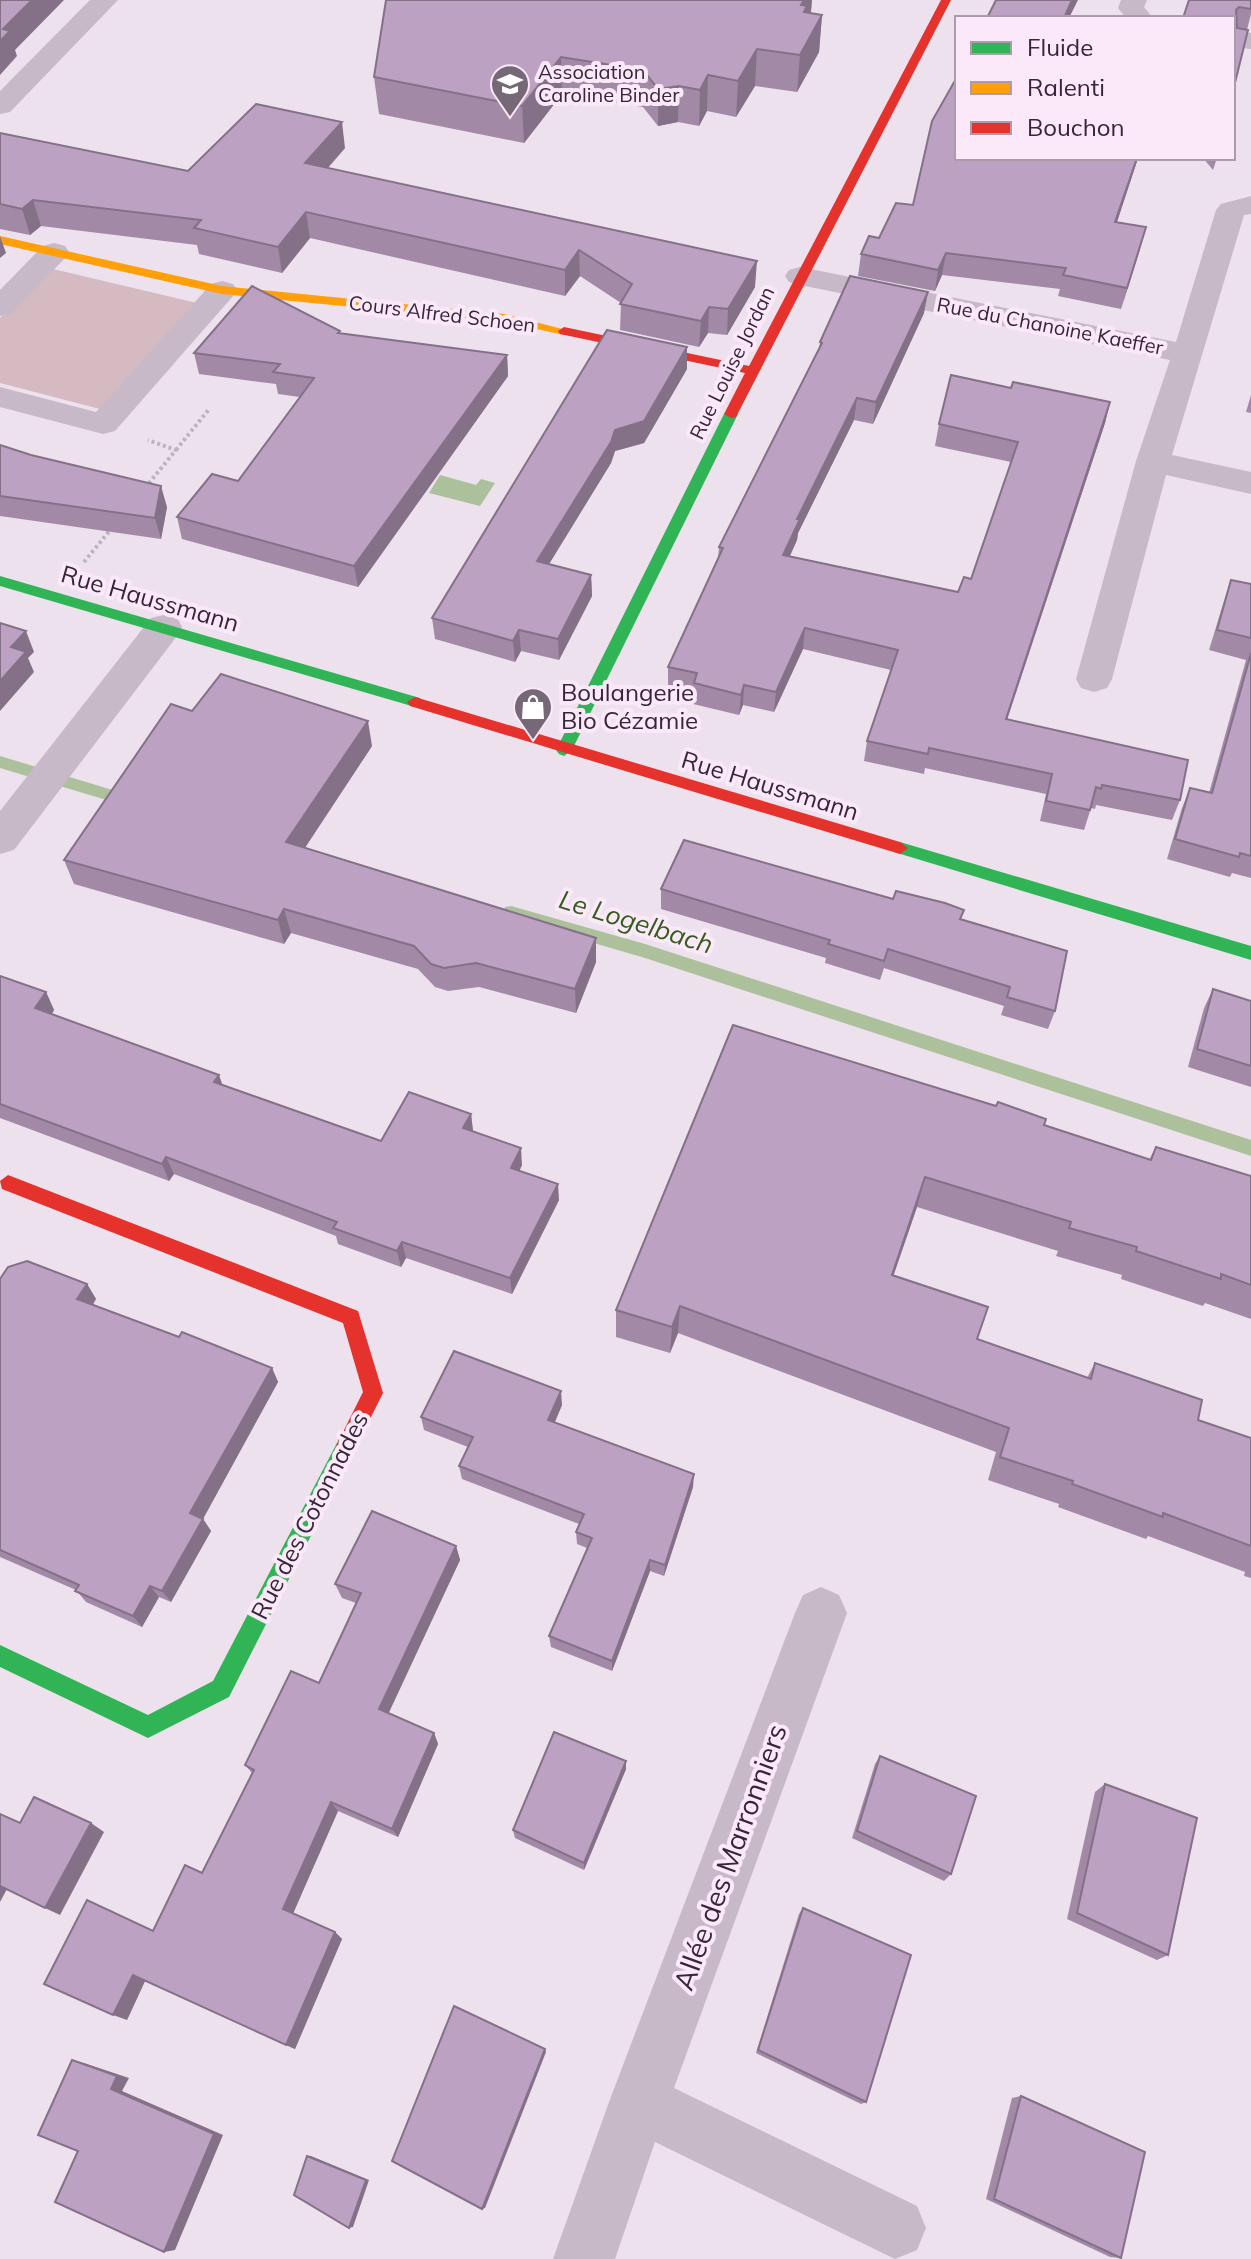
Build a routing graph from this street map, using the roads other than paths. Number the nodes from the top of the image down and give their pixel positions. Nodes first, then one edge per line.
1 (105, 0) edge
2 (946, 0) edge
3 (0, 106) edge
4 (1251, 205) edge
5 (0, 240) edge
6 (54, 252) junction
7 (800, 276) junction
8 (222, 290) junction
9 (0, 307) edge
10 (1188, 354) junction
11 (754, 371) junction
12 (0, 397) edge
13 (1153, 461) junction
14 (1251, 483) edge
15 (0, 581) edge
16 (164, 627) junction
17 (1094, 679) dead end
18 (564, 750) junction
19 (0, 839) edge
20 (1251, 953) edge
21 (3, 1186) edge
22 (821, 1613) dead end
23 (0, 1656) edge
24 (639, 2102) junction
25 (895, 2228) dead end
26 (584, 2259) edge

1 - 3 street
2 - 7 street, Rue Louise Jordan
4 - 10 street
5 - 6 street, Cours Alfred Schoen
6 - 8 street, Cours Alfred Schoen
6 - 9 street
7 - 10 street, Rue du Chanoine Kaeffer
7 - 11 street, Rue Louise Jordan
8 - 11 street, Cours Alfred Schoen
8 - 12 street
10 - 13 street, Rue du Chanoine Kaeffer
11 - 18 street, Rue Louise Jordan
13 - 14 street
13 - 17 street, Rue du Chanoine Kaeffer
15 - 16 street, Rue Haussmann
16 - 18 street, Rue Haussmann
16 - 19 street
18 - 20 street, Rue Haussmann
21 - 23 street, Rue des Cotonnades
22 - 24 street, Allée des Marronniers
24 - 25 street
24 - 26 street, Allée des Marronniers

